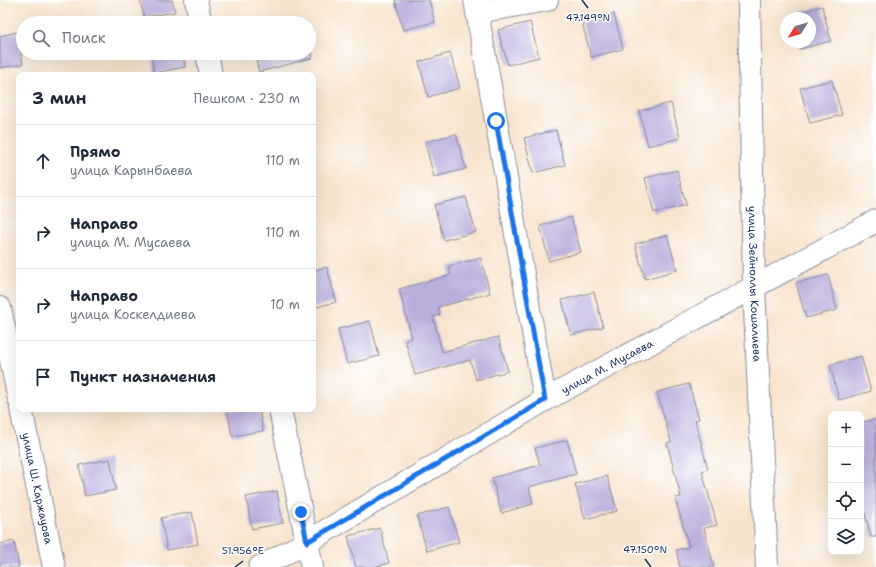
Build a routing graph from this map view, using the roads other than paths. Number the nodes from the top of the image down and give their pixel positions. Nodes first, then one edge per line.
1 (196, 0) edge
2 (547, 0) edge
3 (749, 0) edge
4 (476, 6) edge
5 (199, 16) edge
6 (208, 60) edge
7 (210, 72) edge
8 (876, 221) edge
9 (754, 287) junction
10 (0, 308) edge
11 (16, 385) edge
12 (545, 400) junction
13 (22, 412) edge
14 (281, 412) edge
15 (307, 542) junction
16 (54, 567) edge
17 (260, 567) edge
18 (312, 567) edge
19 (767, 567) edge

1 - 5 street
2 - 4 street
3 - 9 street, улица Зейноллы Кошалиева
4 - 12 street
6 - 7 street
8 - 9 street, улица М. Мусаева
9 - 12 street, улица М. Мусаева
9 - 19 street, улица Зейноллы Кошалиева
10 - 11 street
12 - 15 street, улица М. Мусаева
13 - 16 street, улица Ш. Каржауова
14 - 15 street
15 - 17 street, улица М. Мусаева
15 - 18 street

